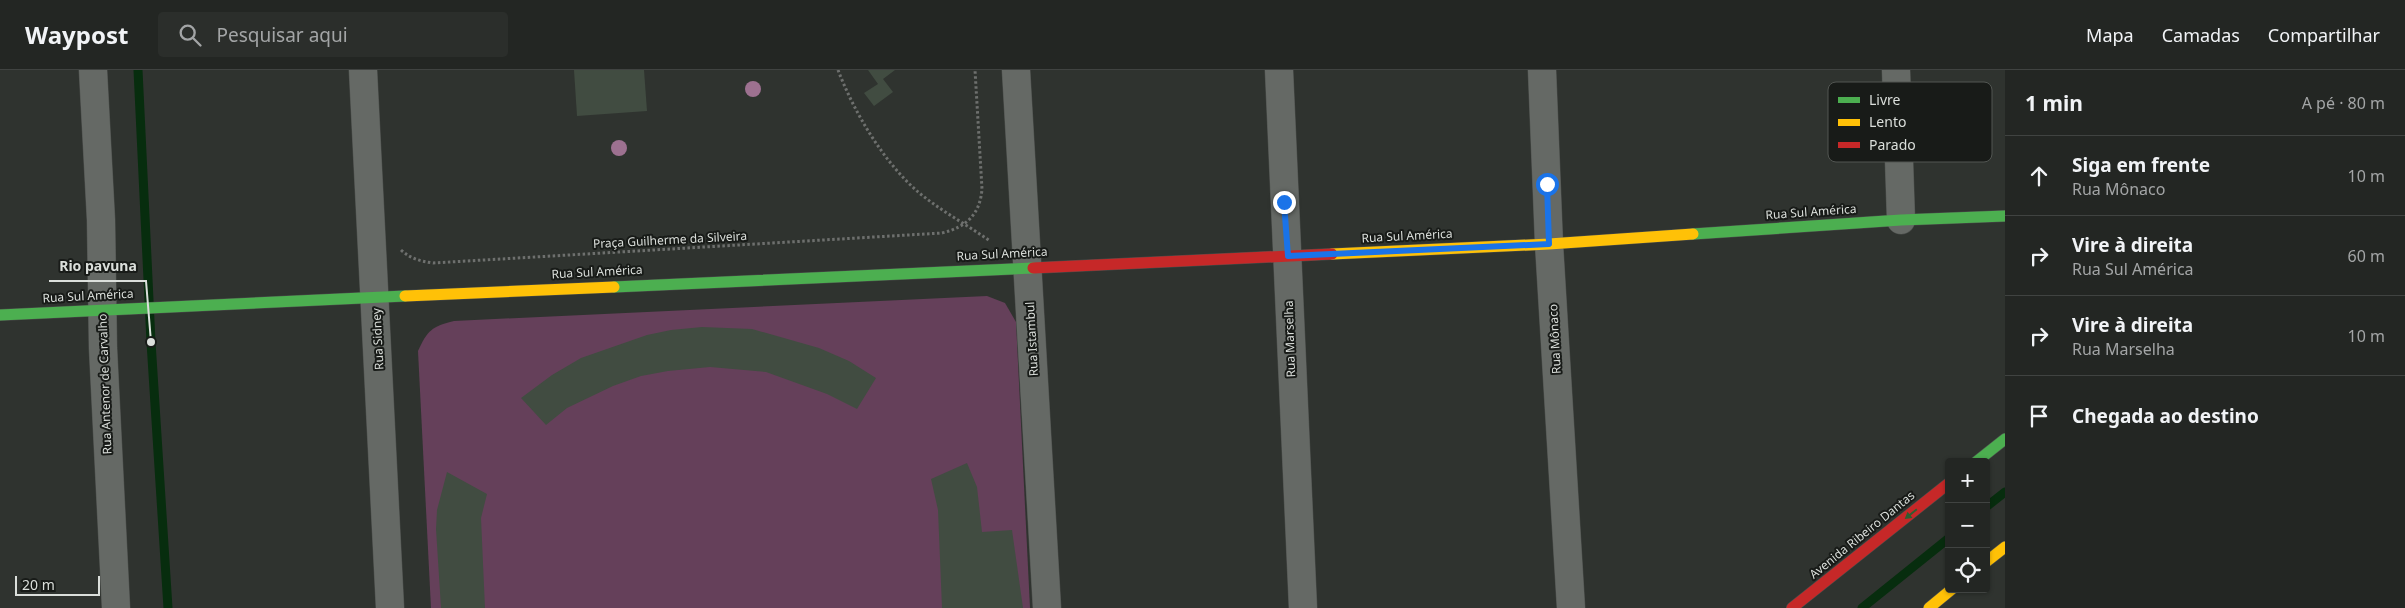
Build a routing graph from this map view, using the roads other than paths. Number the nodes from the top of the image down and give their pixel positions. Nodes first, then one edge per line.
1 (93, 70) edge
2 (362, 70) edge
3 (1016, 70) edge
4 (1279, 70) edge
5 (1542, 70) edge
6 (1899, 162) edge
7 (2005, 216) edge
8 (1901, 220) junction
9 (1549, 244) junction
10 (1288, 256) junction
11 (1028, 267) junction
12 (376, 296) junction
13 (102, 309) junction
14 (0, 314) edge
15 (2005, 439) edge
16 (1981, 458) edge
17 (1945, 486) edge
18 (2005, 547) edge
19 (1990, 559) edge
20 (1947, 593) edge
21 (116, 608) edge
22 (390, 608) edge
23 (1047, 608) edge
24 (1303, 608) edge
25 (1571, 608) edge
26 (1792, 608) edge
27 (1929, 608) edge

1 - 13 street, Rua Antenor de Carvalho
2 - 12 street, Rua Sidney
3 - 11 street, Rua Istambul
4 - 10 street, Rua Marselha
5 - 9 street, Rua Mônaco
6 - 8 street
7 - 8 street, Rua Sul América
8 - 9 street, Rua Sul América
9 - 10 street, Rua Sul América
9 - 25 street, Rua Mônaco
10 - 11 street, Rua Sul América
10 - 24 street, Rua Marselha
11 - 12 street, Rua Sul América
11 - 23 street, Rua Istambul
12 - 13 street, Rua Sul América
12 - 22 street, Rua Sidney
13 - 14 street, Rua Sul América
13 - 21 street, Rua Antenor de Carvalho
15 - 16 street
17 -> 26 street, Avenida Ribeiro Dantas
18 - 19 street
20 - 27 street

